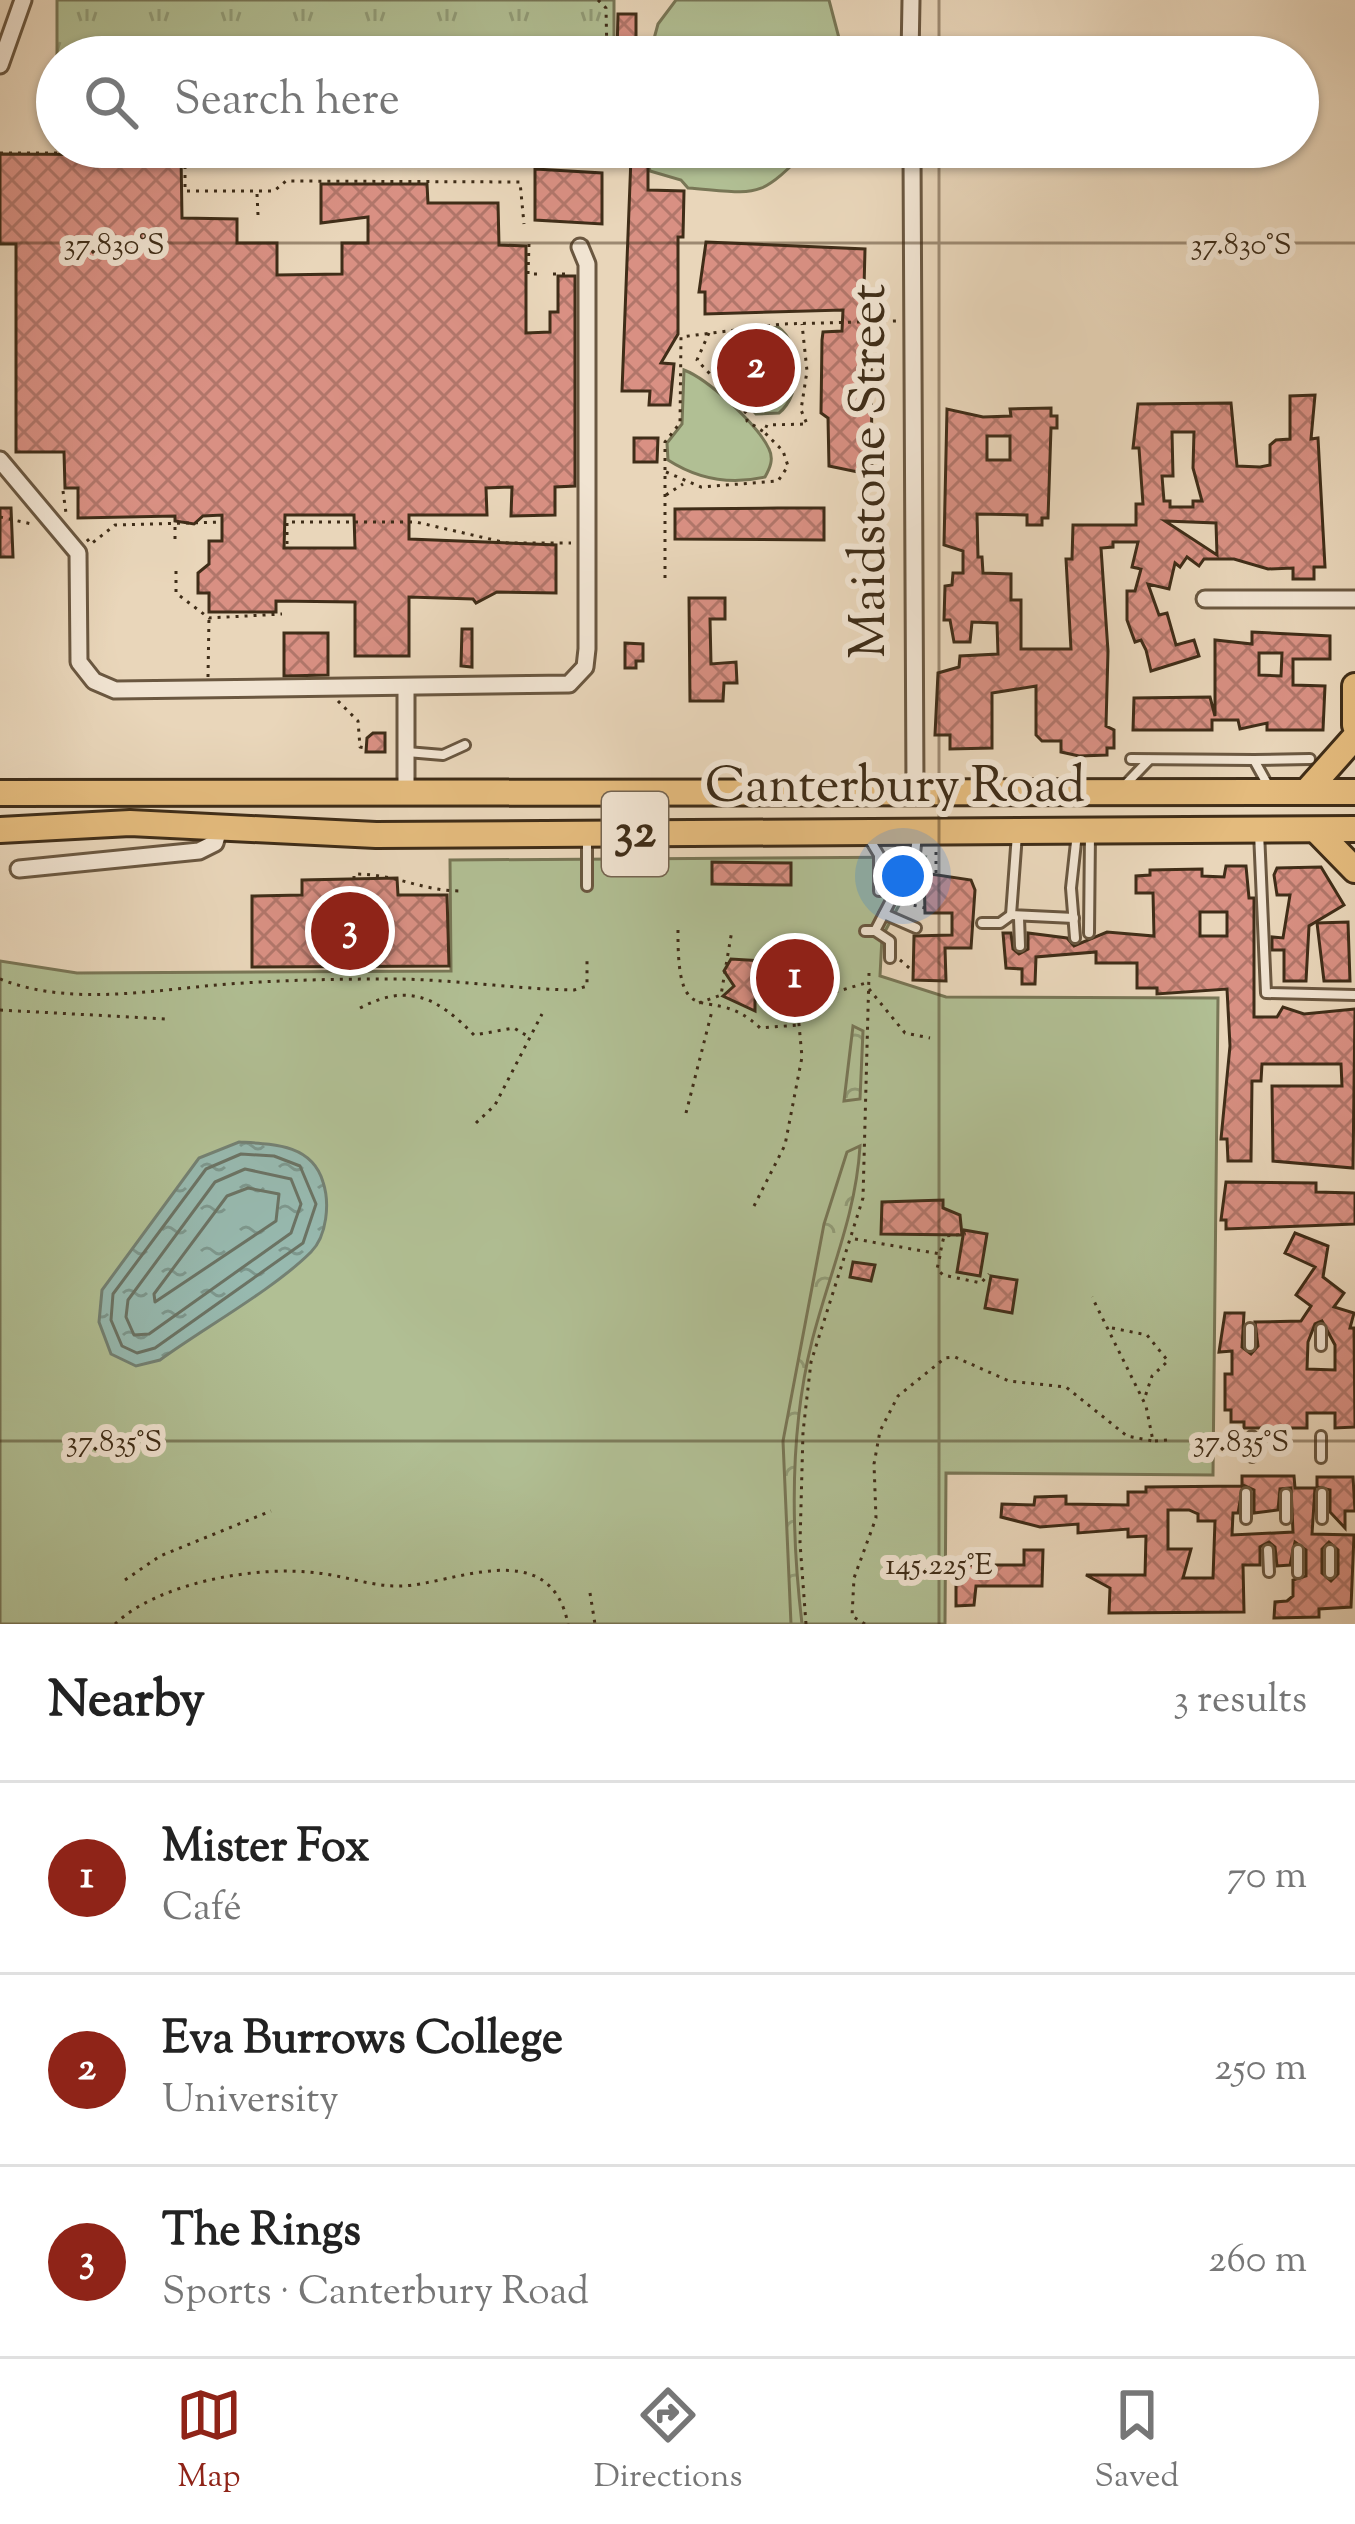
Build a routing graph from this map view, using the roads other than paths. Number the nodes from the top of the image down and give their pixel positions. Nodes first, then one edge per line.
1 (23, 0) edge
2 (911, 0) edge
3 (910, 36) edge
4 (0, 64) edge
5 (912, 168) edge
6 (580, 248) dead end
7 (0, 460) edge
8 (1205, 599) dead end
9 (1355, 599) edge
10 (1355, 686) edge
11 (406, 688) junction
12 (1355, 725) edge
13 (1355, 737) edge
14 (465, 745) dead end
15 (406, 752) junction
16 (1131, 759) dead end
17 (1150, 759) junction
18 (1310, 759) dead end
19 (1254, 760) junction
20 (903, 790) junction
21 (1120, 791) junction
22 (1272, 792) junction
23 (1306, 792) junction
24 (1355, 792) edge
25 (0, 793) edge
26 (376, 793) junction
27 (406, 794) junction
28 (220, 826) junction
29 (0, 830) edge
30 (1259, 830) junction
31 (1316, 830) junction
32 (1355, 830) edge
33 (1017, 832) junction
34 (1084, 832) junction
35 (867, 833) junction
36 (917, 833) junction
37 (587, 834) junction
38 (376, 835) junction
39 (19, 869) dead end
40 (1355, 870) edge
41 (898, 885) junction
42 (587, 886) dead end
43 (884, 914) junction
44 (1015, 916) junction
45 (1074, 918) junction
46 (982, 923) dead end
47 (916, 928) dead end
48 (1089, 933) dead end
49 (1075, 938) dead end
50 (1020, 946) dead end
51 (890, 958) dead end
52 (1355, 994) edge
53 (1250, 1328) dead end
54 (1321, 1329) dead end
55 (1250, 1346) dead end
56 (1321, 1346) dead end
57 (1252, 1436) dead end
58 (1321, 1436) dead end
59 (1252, 1457) dead end
60 (1321, 1458) dead end
61 (1246, 1492) dead end
62 (1322, 1493) dead end
63 (1286, 1494) dead end
64 (1246, 1519) dead end
65 (1286, 1519) dead end
66 (1322, 1519) dead end
67 (1268, 1550) dead end
68 (1298, 1550) dead end
69 (1330, 1550) dead end
70 (1269, 1572) dead end
71 (1298, 1573) dead end
72 (1330, 1573) dead end

1 - 4 street
2 - 3 street
5 - 20 street, Maidstone Street
6 - 11 street
7 - 11 street
8 - 9 street
10 - 12 main road
11 - 15 street
13 - 23 main road
14 - 15 lane
15 - 27 street
16 - 17 lane
17 - 19 lane, Canterbury Road
17 - 21 lane, Canterbury Road
18 - 19 lane, Canterbury Road
19 - 22 lane
20 - 21 main road, Canterbury Road / 32
20 - 27 main road, Canterbury Road / 32
20 - 36 main road
21 - 22 main road, Canterbury Road / 32
22 - 23 main road, Canterbury Road / 32
23 - 24 main road, Canterbury Road / 32
25 - 26 main road, Canterbury Road / 32
26 - 27 main road, Canterbury Road / 32
26 - 38 main road
28 - 29 main road, Canterbury Road / 32
28 - 38 main road, Canterbury Road / 32
28 - 39 street
30 - 31 main road, Canterbury Road / 32
30 - 34 main road, Canterbury Road / 32
30 - 52 lane
31 - 32 main road, Canterbury Road / 32
31 - 40 main road
33 - 34 main road, Canterbury Road / 32
33 - 36 main road, Canterbury Road / 32
33 - 44 lane
34 - 45 lane
34 - 48 lane
35 - 36 main road, Canterbury Road / 32
35 - 37 main road, Canterbury Road / 32
35 - 41 lane
36 - 41 lane
37 - 38 main road, Canterbury Road / 32
37 - 42 lane
41 - 43 lane
43 - 47 lane
43 - 51 lane
44 - 45 lane
44 - 46 lane
44 - 50 lane
45 - 49 lane
53 - 55 lane
54 - 56 lane
57 - 59 lane
58 - 60 lane
61 - 64 lane
62 - 66 lane
63 - 65 lane
67 - 70 lane
68 - 71 lane
69 - 72 lane

